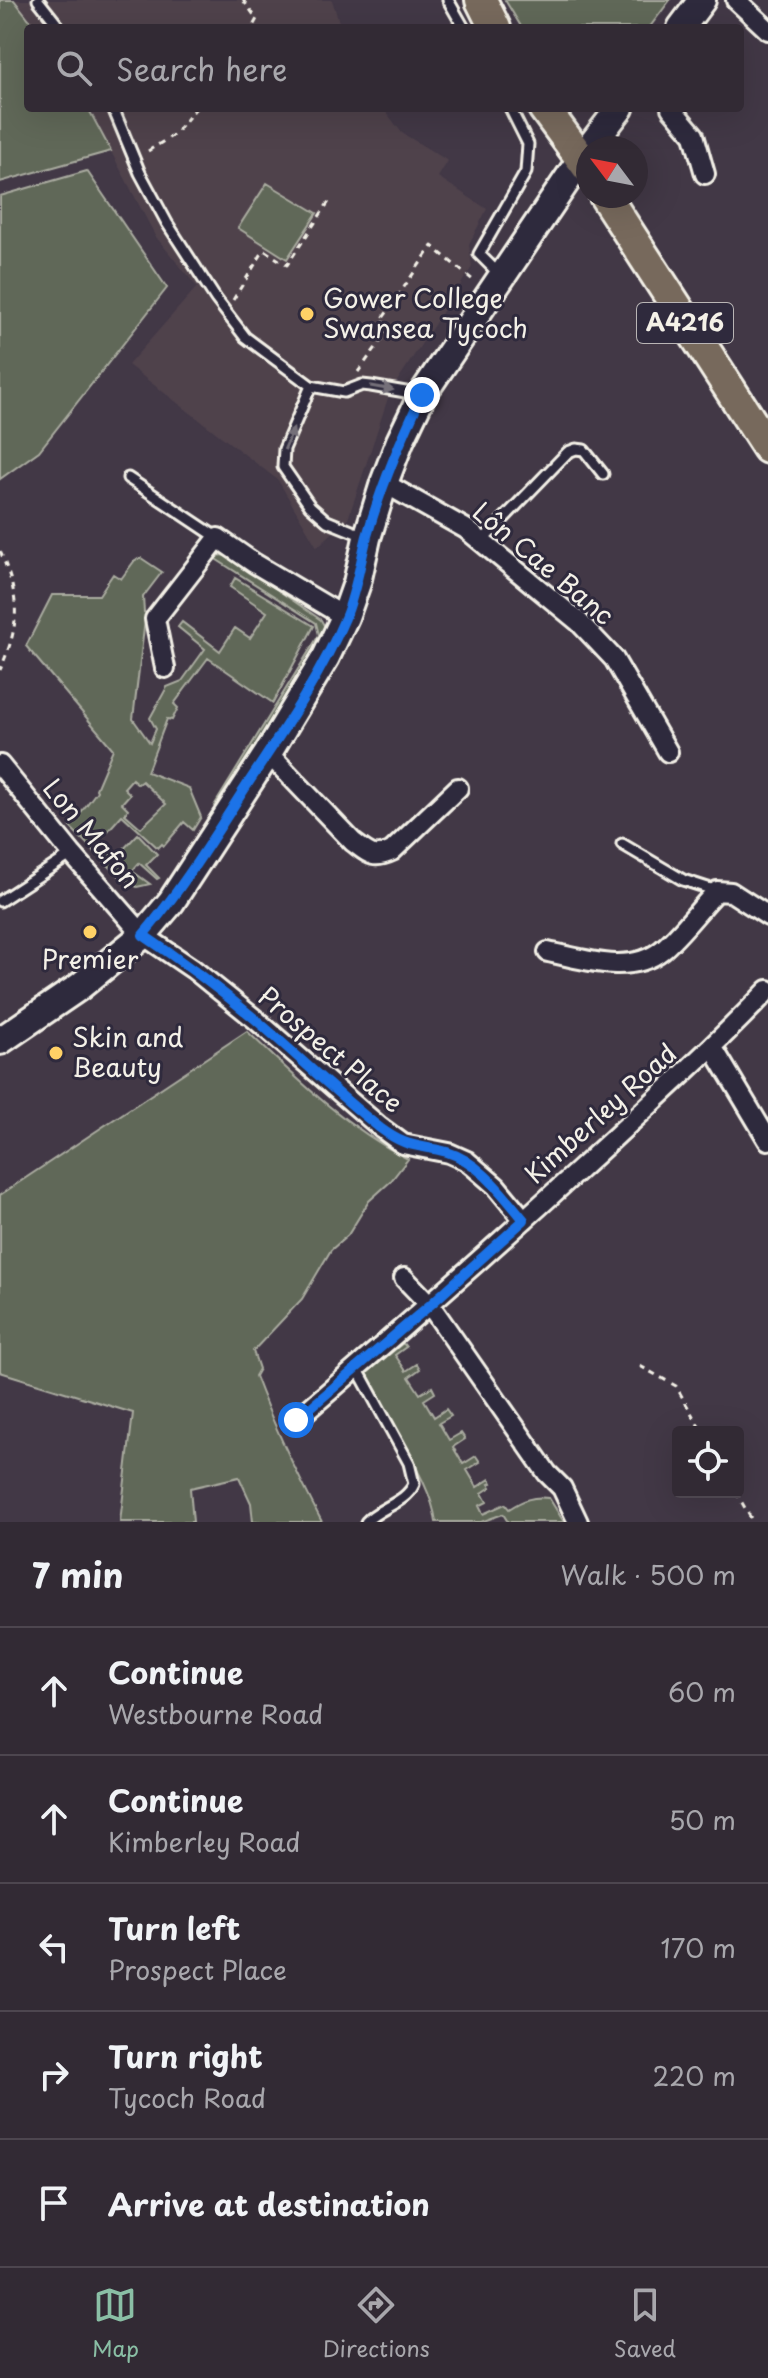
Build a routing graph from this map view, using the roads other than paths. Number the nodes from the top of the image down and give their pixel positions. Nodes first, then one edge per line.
1 (38, 0) edge
2 (448, 0) edge
3 (481, 0) edge
4 (702, 0) edge
5 (736, 0) edge
6 (57, 24) edge
7 (462, 24) edge
8 (493, 24) edge
9 (684, 24) edge
10 (768, 30) edge
11 (115, 112) edge
12 (512, 112) edge
13 (548, 112) edge
14 (617, 112) edge
15 (674, 112) edge
16 (600, 136) edge
17 (576, 145) edge
18 (576, 170) edge
19 (705, 174) dead end
20 (613, 208) edge
21 (495, 285) junction
22 (311, 386) junction
23 (422, 395) junction
24 (768, 448) edge
25 (603, 474) dead end
26 (128, 478) dead end
27 (384, 483) junction
28 (218, 538) junction
29 (367, 538) junction
30 (481, 542) junction
31 (345, 617) junction
32 (165, 668) dead end
33 (668, 752) dead end
34 (268, 753) junction
35 (0, 765) edge
36 (458, 788) dead end
37 (622, 844) dead end
38 (72, 854) junction
39 (717, 891) junction
40 (0, 901) edge
41 (768, 916) edge
42 (143, 935) junction
43 (548, 952) dead end
44 (768, 990) edge
45 (0, 1041) edge
46 (713, 1048) junction
47 (768, 1140) edge
48 (524, 1220) junction
49 (404, 1278) dead end
50 (430, 1305) junction
51 (357, 1368) junction
52 (296, 1420) dead end
53 (366, 1522) edge
54 (578, 1522) edge

1 - 6 lane
2 - 7 lane
3 - 8 main road
4 - 9 street
5 - 10 street
11 - 22 lane
12 - 21 lane
13 - 17 main road
14 - 16 street
15 - 19 street
18 - 21 street
20 - 24 main road, A4216
21 - 23 street
22 -> 23 lane
29 -> 22 lane
23 - 27 street
25 - 30 lane
26 - 28 lane
27 - 29 street
27 - 30 street, Lôn Cae Banc
28 - 31 street
28 - 32 street
29 - 31 street
30 - 33 street, Lôn Cae Banc
31 - 34 street
34 - 36 street
34 - 42 street
35 - 38 street, Lon Mafon
37 - 39 lane
38 - 40 lane
38 - 42 street, Lon Mafon
39 - 41 street
39 - 43 street
42 - 45 street
42 - 48 street, Prospect Place
44 - 46 street, Kimberley Road
46 - 47 street
46 - 48 street, Kimberley Road
48 - 50 street, Kimberley Road
49 - 50 street
50 - 51 street, Kimberley Road
50 - 54 street
51 - 52 street, Kimberley Road
51 - 53 lane

